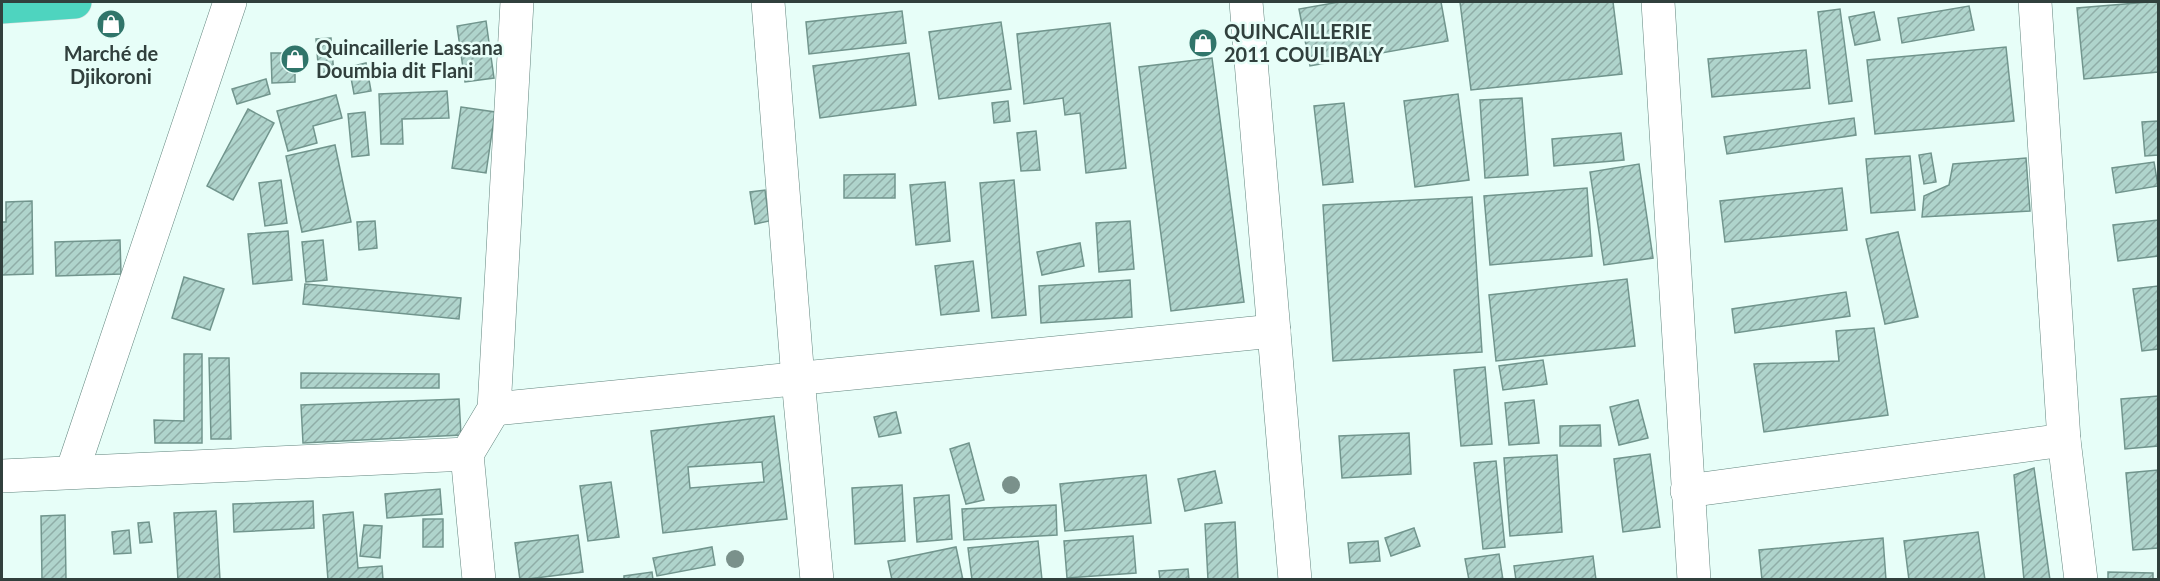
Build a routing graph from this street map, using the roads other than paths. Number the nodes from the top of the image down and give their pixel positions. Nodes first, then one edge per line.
1 (75, 2) edge
2 (230, 2) edge
3 (517, 2) edge
4 (768, 2) edge
5 (1246, 2) edge
6 (1658, 2) edge
7 (2036, 2) edge
8 (2, 7) edge
9 (1274, 331) junction
10 (798, 379) junction
11 (494, 409) junction
12 (2064, 440) junction
13 (467, 454) junction
14 (72, 472) junction
15 (2, 476) edge
16 (1688, 491) junction
17 (479, 579) edge
18 (817, 579) edge
19 (1295, 579) edge
20 (1694, 579) edge
21 (2080, 579) edge

1 - 8 highway
2 - 14 street
3 - 11 street
4 - 10 street
5 - 9 street
6 - 16 street
7 - 12 street
9 - 10 street
9 - 19 street
10 - 11 street
10 - 18 street
11 - 13 street
12 - 16 street
12 - 21 street
13 - 14 street
13 - 17 street
14 - 15 street
16 - 20 street

